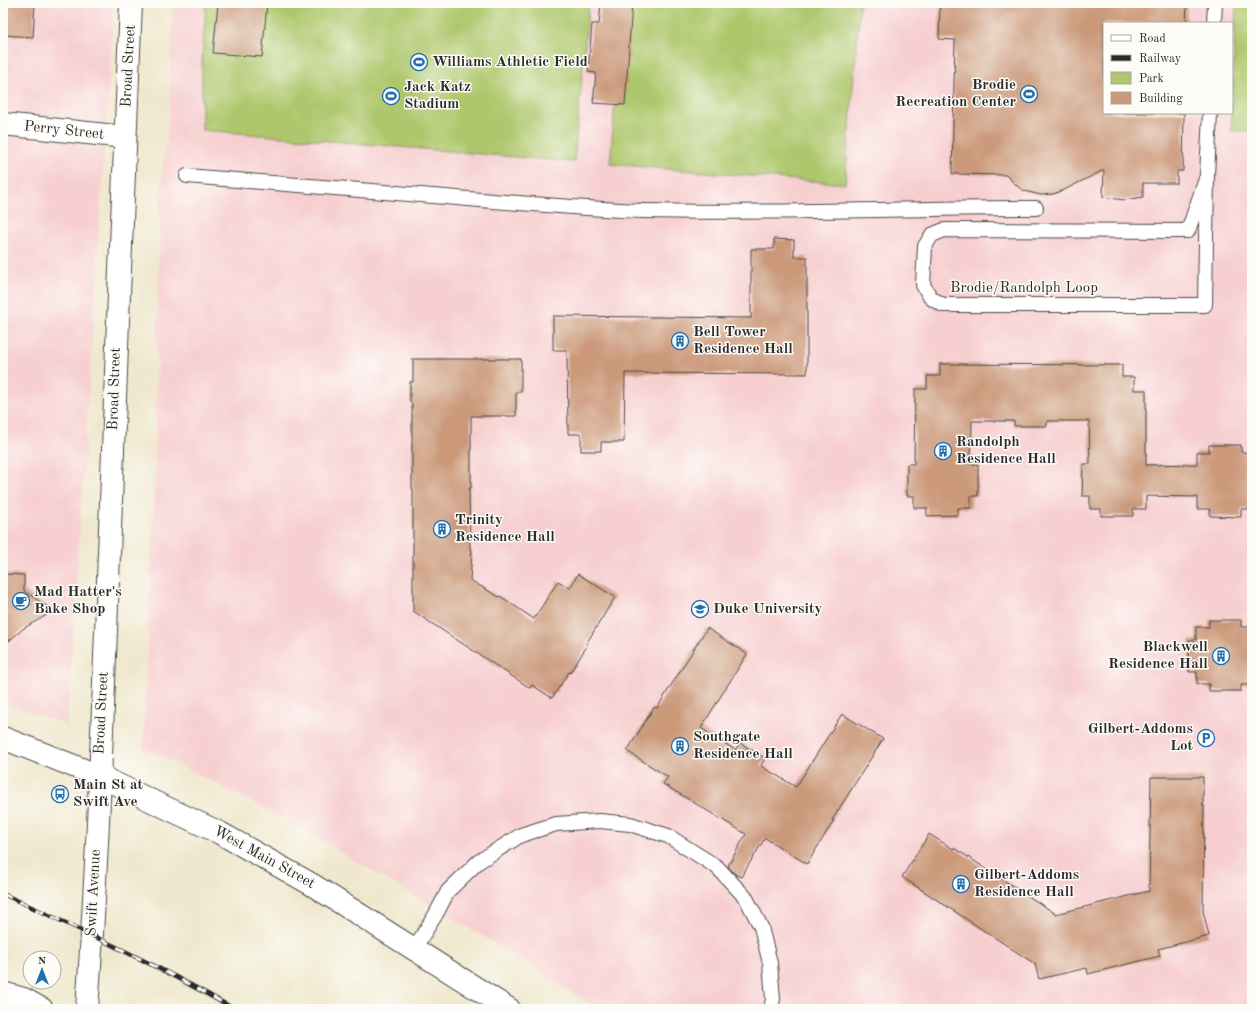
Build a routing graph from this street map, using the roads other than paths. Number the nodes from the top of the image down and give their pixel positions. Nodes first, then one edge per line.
1 (132, 3) edge
2 (1215, 3) edge
3 (1214, 22) edge
4 (1210, 114) edge
5 (3, 124) edge
6 (125, 137) junction
7 (187, 176) dead end
8 (1207, 176) junction
9 (1036, 208) dead end
10 (3, 738) edge
11 (99, 776) junction
12 (414, 949) junction
13 (3, 993) edge
14 (42, 1009) edge
15 (87, 1009) edge
16 (509, 1009) edge
17 (772, 1009) edge

1 - 6 street, Broad Street
2 - 3 lane
4 - 8 lane
5 - 6 street, Perry Street
6 - 11 street, Broad Street
7 - 9 lane
8 - 8 lane, Brodie/Randolph Loop
10 - 11 street, West Main Street
11 - 12 street, West Main Street
11 - 15 street, Swift Avenue
12 - 16 street, West Main Street
12 - 17 lane
13 - 14 street

